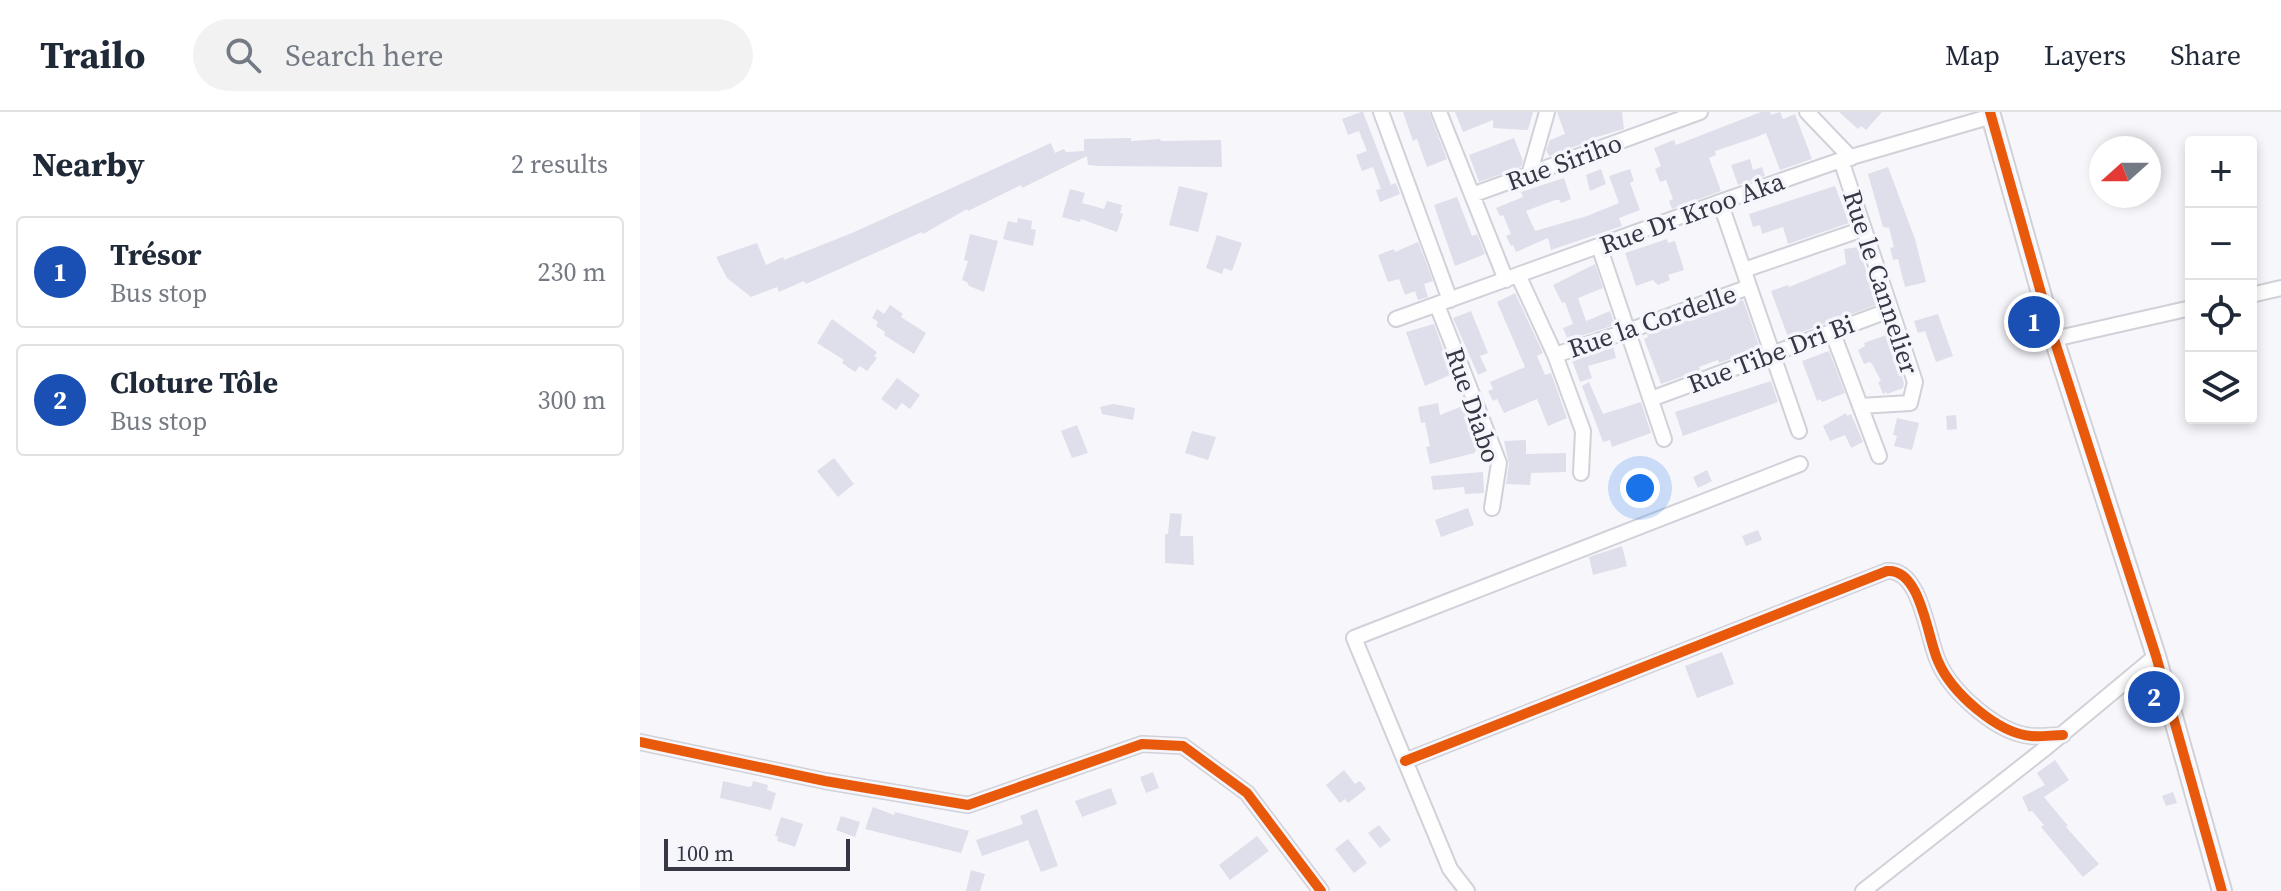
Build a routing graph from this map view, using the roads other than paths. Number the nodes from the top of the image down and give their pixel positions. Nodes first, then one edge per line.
1 (1381, 112) edge
2 (1439, 112) edge
3 (1547, 112) edge
4 (1700, 112) edge
5 (1807, 112) edge
6 (1991, 114) edge
7 (1846, 159) junction
8 (1529, 175) junction
9 (1472, 195) junction
10 (1720, 202) junction
11 (1863, 229) junction
12 (1599, 246) junction
13 (1744, 270) junction
14 (1513, 278) junction
15 (1749, 287) junction
16 (2281, 288) edge
17 (2257, 294) edge
18 (1444, 302) junction
19 (2185, 309) edge
20 (1890, 310) junction
21 (1396, 319) dead end
22 (1628, 331) junction
23 (1832, 331) junction
24 (2054, 339) junction
25 (1771, 354) junction
26 (1555, 355) junction
27 (1651, 399) junction
28 (1860, 406) junction
29 (1799, 431) dead end
30 (1664, 439) dead end
31 (1879, 456) dead end
32 (1800, 464) dead end
33 (1581, 473) dead end
34 (1492, 508) dead end
35 (2156, 656) junction
36 (2063, 735) junction
37 (640, 742) edge
38 (1405, 761) junction
39 (1321, 891) edge
40 (1467, 891) edge
41 (1863, 891) edge
42 (2222, 891) edge

1 - 18 street, Rue Diabo
2 - 9 street
3 - 8 street
4 - 8 street, Rue Siriho
5 - 7 street
6 - 7 street, Rue Dr Kroo Aka
6 - 24 street
7 - 10 street, Rue Dr Kroo Aka
7 - 11 street, Rue le Cannelier
8 - 9 street, Rue Siriho
9 - 14 street
10 - 12 street, Rue Dr Kroo Aka
10 - 13 street
11 - 13 street
11 - 20 street, Rue le Cannelier
12 - 14 street, Rue Dr Kroo Aka
12 - 22 street
13 - 15 street
14 - 18 street, Rue Dr Kroo Aka
14 - 26 street
15 - 22 street, Rue la Cordelle
15 - 25 street
16 - 17 street
18 - 21 street, Rue Dr Kroo Aka
18 - 34 street, Rue Diabo
19 - 24 street
20 - 23 street, Rue Tibe Dri Bi
20 - 28 street, Rue le Cannelier
22 - 26 street, Rue la Cordelle
22 - 27 street
23 - 25 street, Rue Tibe Dri Bi
23 - 28 street
24 - 35 street
25 - 27 street, Rue Tibe Dri Bi
25 - 29 street
26 - 33 street
27 - 30 street
28 - 31 street
32 - 38 street
35 - 36 street
35 - 42 street
36 - 38 street
36 - 41 street
37 - 39 street
38 - 40 street

